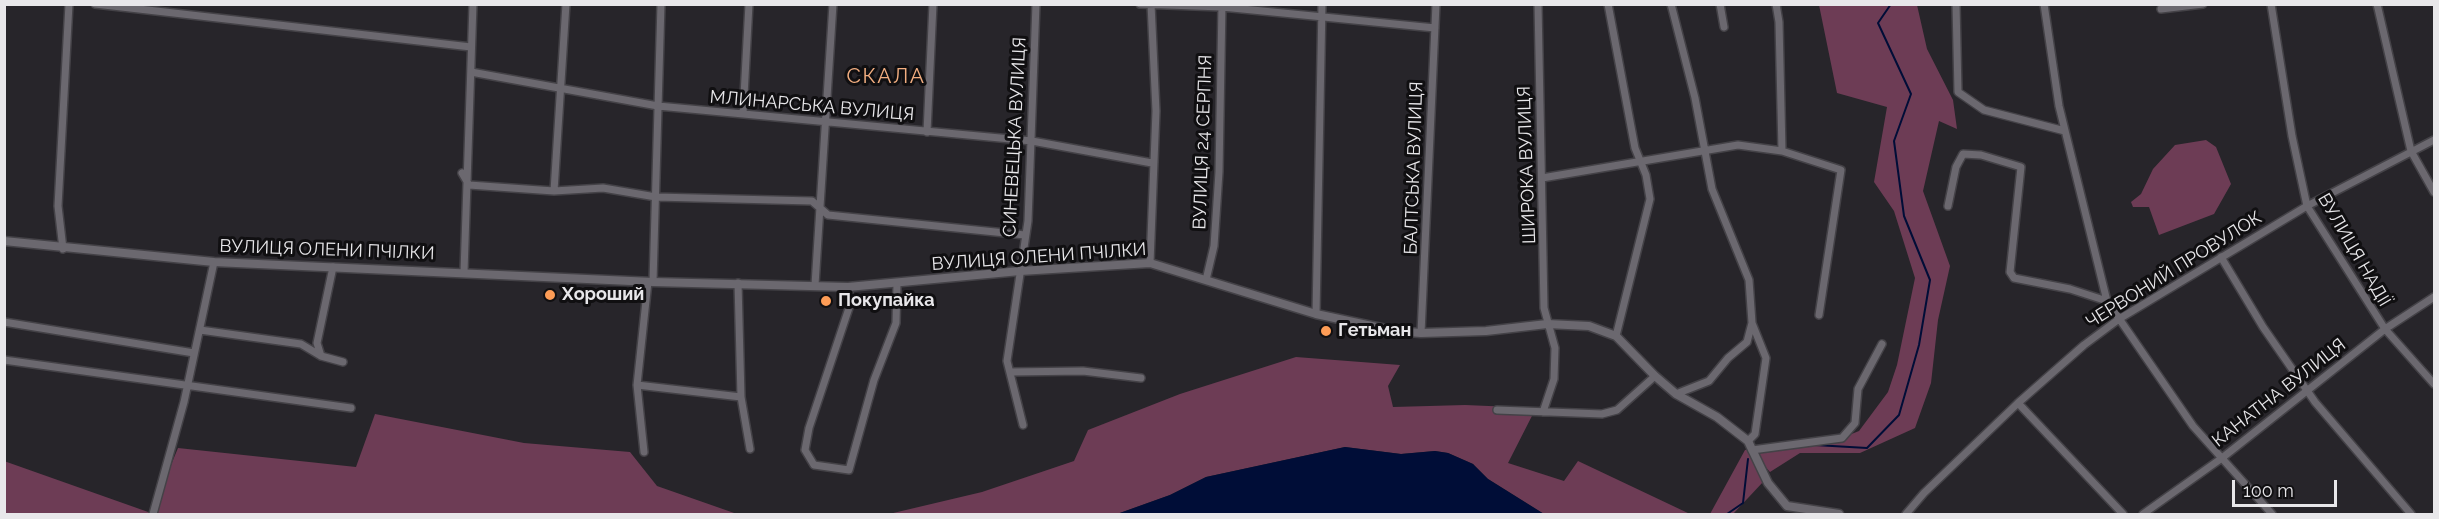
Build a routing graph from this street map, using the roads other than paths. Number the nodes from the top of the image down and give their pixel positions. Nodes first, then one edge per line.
1 (69, 4) edge
2 (95, 4) edge
3 (473, 4) edge
4 (566, 4) edge
5 (661, 4) edge
6 (750, 4) edge
7 (833, 4) edge
8 (933, 4) edge
9 (1036, 4) edge
10 (1140, 4) edge
11 (1322, 4) edge
12 (1436, 4) edge
13 (1538, 4) edge
14 (1608, 4) edge
15 (1671, 4) edge
16 (1720, 4) edge
17 (1776, 4) edge
18 (1956, 4) edge
19 (2044, 4) edge
20 (2204, 4) edge
21 (2271, 4) edge
22 (2378, 4) edge
23 (1150, 5) edge
24 (1222, 6) edge
25 (2160, 9) dead end
26 (1322, 17) junction
27 (1724, 27) dead end
28 (1435, 28) junction
29 (471, 47) junction
30 (471, 72) junction
31 (563, 88) junction
32 (658, 106) junction
33 (742, 114) junction
34 (826, 122) junction
35 (2065, 131) junction
36 (927, 132) junction
37 (2434, 140) edge
38 (1032, 141) junction
39 (1782, 150) junction
40 (1705, 151) junction
41 (2411, 151) junction
42 (1152, 163) junction
43 (1639, 163) junction
44 (462, 173) dead end
45 (1542, 178) junction
46 (469, 185) junction
47 (554, 190) junction
48 (2434, 192) edge
49 (657, 197) junction
50 (1948, 206) dead end
51 (2307, 206) junction
52 (820, 209) junction
53 (1025, 235) junction
54 (4, 241) edge
55 (63, 249) junction
56 (2221, 256) junction
57 (214, 262) junction
58 (1150, 263) junction
59 (333, 267) junction
60 (1020, 271) junction
61 (464, 272) junction
62 (1206, 280) junction
63 (650, 282) junction
64 (738, 283) junction
65 (897, 284) junction
66 (814, 285) junction
67 (848, 286) junction
68 (2434, 297) edge
69 (2107, 301) junction
70 (1316, 314) junction
71 (1819, 315) dead end
72 (2119, 319) junction
73 (4, 322) edge
74 (1752, 323) junction
75 (1547, 324) junction
76 (2385, 329) junction
77 (200, 330) junction
78 (1421, 333) junction
79 (1616, 336) junction
80 (1882, 344) dead end
81 (194, 353) junction
82 (321, 356) junction
83 (4, 360) edge
84 (343, 362) dead end
85 (1010, 372) junction
86 (1655, 376) junction
87 (1141, 378) dead end
88 (2434, 384) edge
89 (637, 386) junction
90 (187, 387) junction
91 (2306, 389) junction
92 (1676, 394) junction
93 (741, 397) junction
94 (2018, 403) junction
95 (351, 408) dead end
96 (1497, 410) dead end
97 (1543, 412) junction
98 (1023, 425) dead end
99 (1750, 445) junction
100 (750, 449) dead end
101 (644, 452) dead end
102 (2222, 458) junction
103 (153, 514) edge
104 (1839, 514) edge
105 (1906, 514) edge
106 (2123, 514) edge
107 (2143, 514) edge
108 (2272, 514) edge
109 (2411, 514) edge

1 - 55 street
2 - 29 street
3 - 29 street
4 - 31 street
5 - 32 street
6 - 33 street
7 - 34 street
8 - 36 street
9 - 38 street, СИНЕВЕЦЬКА ВУЛИЦЯ
10 - 23 street
11 - 26 street
12 - 28 street, БАЛТСЬКА ВУЛИЦЯ
13 - 45 street, ШИРОКА ВУЛИЦЯ
14 - 43 street
15 - 40 street
16 - 27 street
17 - 39 street
18 - 35 street
19 - 35 street
20 - 25 street
21 - 51 street, ВУЛИЦЯ НАДІЇ
22 - 41 street
23 - 24 street
23 - 42 street
24 - 26 street
24 - 62 street, ВУЛИЦЯ 24 СЕРПНЯ
26 - 28 street
26 - 70 street
28 - 78 street, БАЛТСЬКА ВУЛИЦЯ
29 - 30 street
30 - 31 street, МЛИНАРСЬКА ВУЛИЦЯ
30 - 46 street
31 - 32 street, МЛИНАРСЬКА ВУЛИЦЯ
31 - 47 street
32 - 33 street, МЛИНАРСЬКА ВУЛИЦЯ
32 - 49 street
33 - 34 street, МЛИНАРСЬКА ВУЛИЦЯ
34 - 36 street, МЛИНАРСЬКА ВУЛИЦЯ
34 - 52 street
35 - 69 street
36 - 38 street, МЛИНАРСЬКА ВУЛИЦЯ
37 - 41 street, ЧЕРВОНИЙ ПРОВУЛОК
38 - 42 street, МЛИНАРСЬКА ВУЛИЦЯ
38 - 53 street, СИНЕВЕЦЬКА ВУЛИЦЯ
39 - 40 street
39 - 71 street
40 - 43 street
40 - 74 street
41 - 48 street
41 - 51 street, ЧЕРВОНИЙ ПРОВУЛОК
42 - 58 street
43 - 45 street
43 - 79 street
44 - 46 street
45 - 75 street, ШИРОКА ВУЛИЦЯ
46 - 47 street
46 - 61 street
47 - 49 street
49 - 52 street
49 - 63 street
50 - 69 street
51 - 56 street, ЧЕРВОНИЙ ПРОВУЛОК
51 - 76 street, ВУЛИЦЯ НАДІЇ
52 - 53 street
52 - 66 street
53 - 60 street, СИНЕВЕЦЬКА ВУЛИЦЯ
54 - 55 street, ВУЛИЦЯ ОЛЕНИ ПЧІЛКИ
55 - 57 street, ВУЛИЦЯ ОЛЕНИ ПЧІЛКИ
56 - 72 street, ЧЕРВОНИЙ ПРОВУЛОК
56 - 91 street
57 - 59 street, ВУЛИЦЯ ОЛЕНИ ПЧІЛКИ
57 - 77 street
58 - 60 street, ВУЛИЦЯ ОЛЕНИ ПЧІЛКИ
58 - 62 street, ВУЛИЦЯ ОЛЕНИ ПЧІЛКИ
59 - 61 street, ВУЛИЦЯ ОЛЕНИ ПЧІЛКИ
59 - 82 street
60 - 65 street, ВУЛИЦЯ ОЛЕНИ ПЧІЛКИ
60 - 85 street, СИНЕВЕЦЬКА ВУЛИЦЯ
61 - 63 street, ВУЛИЦЯ ОЛЕНИ ПЧІЛКИ
62 - 70 street, ВУЛИЦЯ ОЛЕНИ ПЧІЛКИ
63 - 64 street, ВУЛИЦЯ ОЛЕНИ ПЧІЛКИ
63 - 89 street
64 - 66 street, ВУЛИЦЯ ОЛЕНИ ПЧІЛКИ
64 - 93 street
65 - 67 street, ВУЛИЦЯ ОЛЕНИ ПЧІЛКИ
65 - 67 street
66 - 67 street, ВУЛИЦЯ ОЛЕНИ ПЧІЛКИ
68 - 76 street, КАНАТНА ВУЛИЦЯ
69 - 72 street
70 - 78 street, ВУЛИЦЯ ОЛЕНИ ПЧІЛКИ
72 - 94 street, ЧЕРВОНИЙ ПРОВУЛОК
72 - 102 street
73 - 81 street
74 - 92 street
74 - 99 street
75 - 78 street, ВУЛИЦЯ ОЛЕНИ ПЧІЛКИ
75 - 79 street, ВУЛИЦЯ ОЛЕНИ ПЧІЛКИ
75 - 97 street, ШИРОКА ВУЛИЦЯ
76 - 88 street, ВУЛИЦЯ НАДІЇ
76 - 91 street, КАНАТНА ВУЛИЦЯ
77 - 81 street
77 - 82 street
79 - 86 street, ВУЛИЦЯ ОЛЕНИ ПЧІЛКИ
80 - 99 street
81 - 90 street
82 - 84 street
83 - 90 street
85 - 87 street
85 - 98 street, СИНЕВЕЦЬКА ВУЛИЦЯ
86 - 92 street, ВУЛИЦЯ ОЛЕНИ ПЧІЛКИ
86 - 97 street
89 - 93 street
89 - 101 street
90 - 95 street
90 - 103 street
91 - 102 street, КАНАТНА ВУЛИЦЯ
91 - 109 street
92 - 99 street, ВУЛИЦЯ ОЛЕНИ ПЧІЛКИ
93 - 100 street
94 - 105 street, ЧЕРВОНИЙ ПРОВУЛОК
94 - 106 street
96 - 97 street
99 - 104 street, ВУЛИЦЯ ОЛЕНИ ПЧІЛКИ
102 - 107 street, КАНАТНА ВУЛИЦЯ
102 - 108 street

